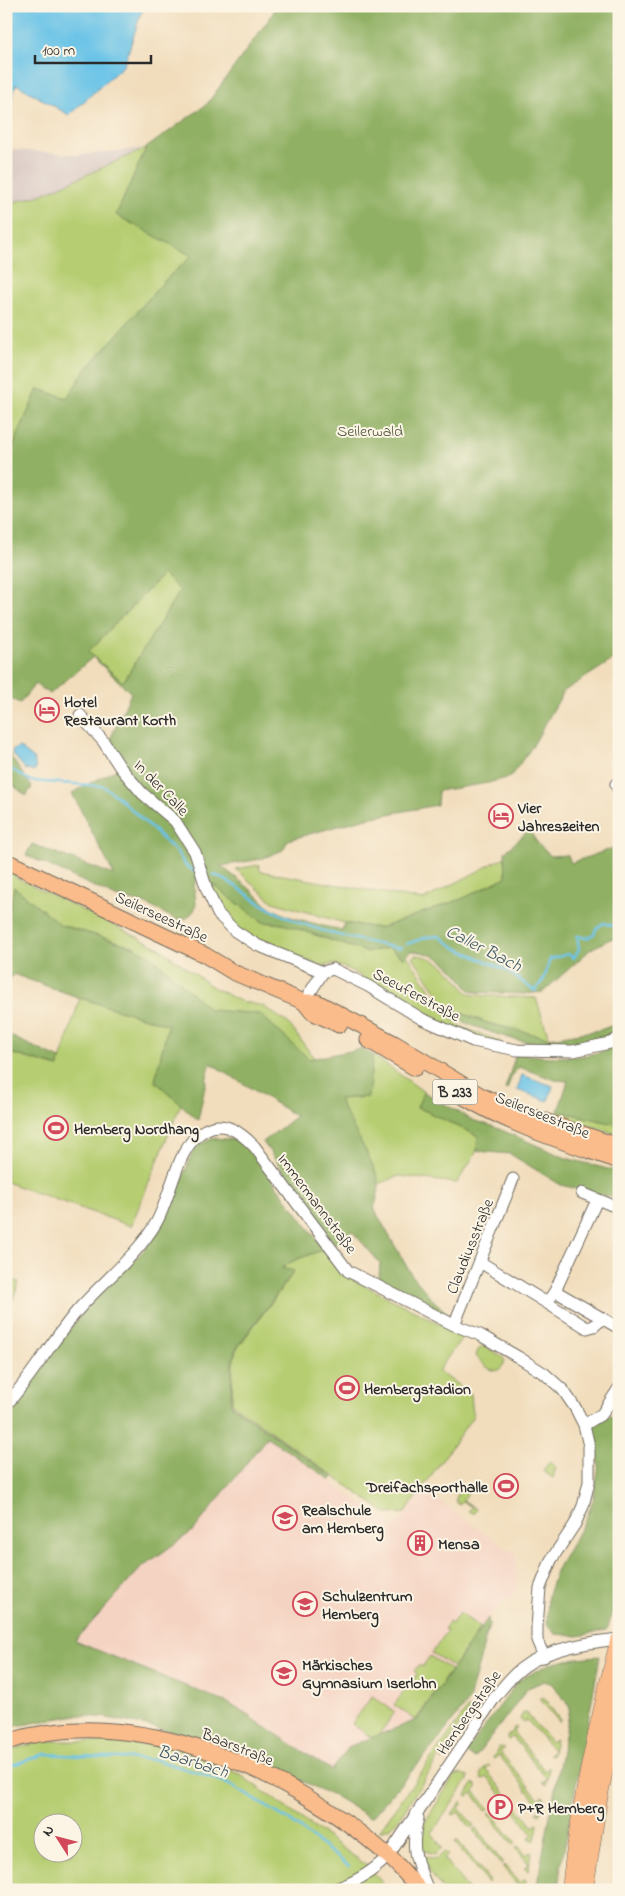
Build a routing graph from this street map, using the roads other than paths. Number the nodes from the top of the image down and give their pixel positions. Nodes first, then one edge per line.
1 (80, 715) dead end
2 (6, 861) edge
3 (323, 972) junction
4 (304, 1002) junction
5 (619, 1038) edge
6 (619, 1146) edge
7 (619, 1161) edge
8 (513, 1179) dead end
9 (582, 1194) dead end
10 (597, 1200) junction
11 (619, 1208) edge
12 (480, 1262) junction
13 (555, 1291) junction
14 (547, 1303) junction
15 (602, 1319) junction
16 (454, 1325) junction
17 (619, 1328) edge
18 (619, 1388) edge
19 (6, 1405) edge
20 (584, 1425) junction
21 (619, 1640) edge
22 (546, 1655) junction
23 (619, 1698) edge
24 (6, 1742) edge
25 (420, 1811) junction
26 (388, 1856) junction
27 (332, 1890) edge
28 (420, 1890) edge
29 (428, 1890) edge
30 (571, 1890) edge
31 (584, 1890) edge

1 - 3 street, In der Calle
2 - 4 main road, Seilerseestraße / B 233
3 - 4 street
3 - 5 street, Seeuferstraße
4 - 6 main road, Seilerseestraße / B 233
4 - 7 main road, Seilerseestraße / B 233
8 - 12 street, Claudiusstraße
9 - 10 street
10 - 11 street
10 - 13 street
12 - 14 street
12 - 16 street, Claudiusstraße
13 - 14 street
13 - 15 street
14 - 15 street
15 - 17 street
16 - 19 street, Immermannstraße
16 - 20 street, Immermannstraße
18 - 20 street
20 - 22 street, Immermannstraße
21 - 22 street, Hembergstraße
21 - 30 highway
22 - 25 street, Hembergstraße
23 - 31 highway
24 - 26 main road, Baarstraße
25 - 26 street, Hembergstraße
25 - 29 street, Hembergstraße
26 - 27 street, Hembergstraße
26 - 28 main road, Baarstraße

